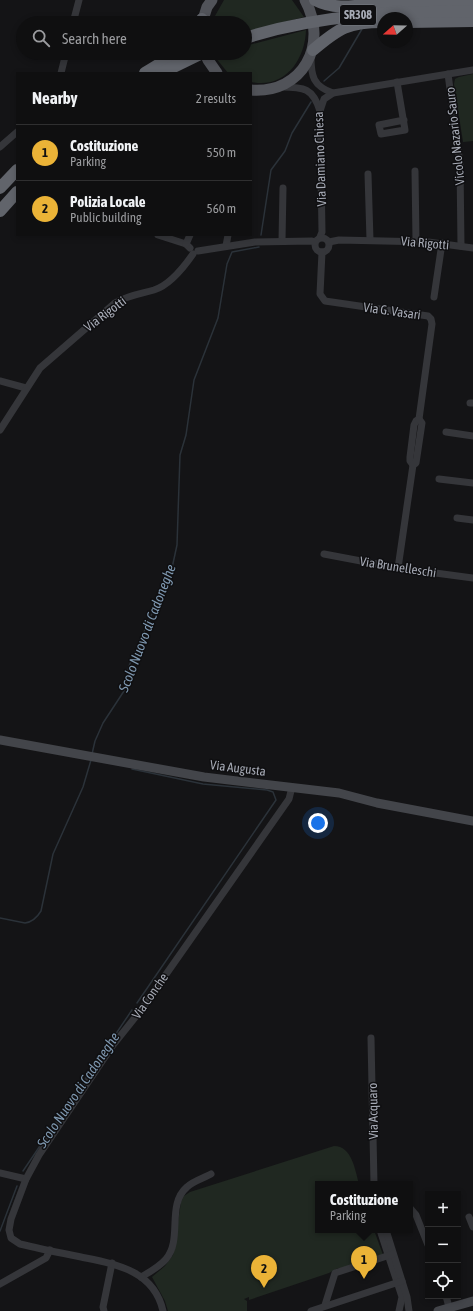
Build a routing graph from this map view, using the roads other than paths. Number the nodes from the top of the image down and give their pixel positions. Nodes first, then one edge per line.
1 (79, 0) edge
2 (212, 0) edge
3 (305, 0) edge
4 (315, 0) edge
5 (473, 3) edge
6 (473, 11) edge
7 (75, 16) edge
8 (205, 16) edge
9 (473, 21) edge
10 (377, 22) edge
11 (413, 22) edge
12 (252, 36) edge
13 (312, 53) junction
14 (64, 60) edge
15 (166, 60) edge
16 (189, 60) edge
17 (208, 60) edge
18 (473, 70) edge
19 (61, 72) edge
20 (147, 72) edge
21 (163, 72) edge
22 (216, 72) edge
23 (448, 74) junction
24 (397, 82) junction
25 (277, 87) junction
26 (252, 90) edge
27 (333, 93) junction
28 (320, 112) junction
29 (404, 120) dead end
30 (16, 133) edge
31 (0, 147) edge
32 (16, 171) edge
33 (415, 171) dead end
34 (368, 174) dead end
35 (16, 182) edge
36 (0, 188) edge
37 (283, 188) dead end
38 (16, 193) edge
39 (0, 200) edge
40 (0, 211) edge
41 (160, 236) edge
42 (190, 236) edge
43 (228, 236) edge
44 (318, 240) junction
45 (370, 240) junction
46 (282, 241) junction
47 (416, 241) junction
48 (329, 242) junction
49 (442, 243) junction
50 (226, 246) junction
51 (461, 246) junction
52 (473, 248) edge
53 (192, 249) junction
54 (322, 252) junction
55 (434, 297) dead end
56 (0, 381) edge
57 (26, 388) junction
58 (0, 430) edge
59 (446, 432) dead end
60 (473, 436) edge
61 (439, 479) dead end
62 (473, 483) edge
63 (457, 518) dead end
64 (473, 520) edge
65 (324, 554) dead end
66 (398, 568) junction
67 (473, 578) edge
68 (0, 740) edge
69 (292, 788) junction
70 (473, 821) edge
71 (371, 1038) dead end
72 (0, 1173) edge
73 (211, 1174) dead end
74 (26, 1179) junction
75 (374, 1181) edge
76 (413, 1211) edge
77 (469, 1217) dead end
78 (473, 1227) edge
79 (381, 1233) edge
80 (387, 1233) edge
81 (425, 1237) edge
82 (50, 1250) junction
83 (391, 1255) junction
84 (112, 1263) junction
85 (141, 1277) junction
86 (399, 1281) junction
87 (0, 1284) edge
88 (447, 1299) edge
89 (473, 1301) edge
90 (326, 1305) junction
91 (449, 1307) junction
92 (104, 1311) edge
93 (163, 1311) edge
94 (311, 1311) edge
95 (399, 1311) edge
96 (409, 1311) edge
97 (438, 1311) edge

1 - 7 street
2 - 8 main road
3 - 13 main road
4 - 5 highway
6 - 12 highway, SR308, bridge
9 - 11 highway
10 - 13 highway
13 - 25 main road
13 - 27 street
14 - 19 street
15 - 20 highway
16 - 21 highway
17 - 22 main road
18 - 23 street
23 - 24 street
23 - 51 street, Vicolo Nazario Sauro
24 - 27 street
24 - 29 street
25 - 26 main road
25 - 28 street, Via Damiano Chiesa
27 - 28 street
28 - 44 street, Via Damiano Chiesa
30 - 31 street
32 - 36 highway
33 - 47 street
34 - 45 street
35 - 39 highway
37 - 46 street
38 - 40 highway
41 - 53 street
42 - 53 street, Via Rigotti
43 - 50 street
44 - 46 street
44 - 48 street
44 - 54 street
45 - 47 street, Via Rigotti
45 - 48 street, Via Rigotti
46 - 50 street
47 - 49 street, Via Rigotti
48 - 54 street
49 - 51 street, Via Rigotti
49 - 55 street
50 - 53 street
51 - 52 street, Via Rigotti
53 - 57 street, Via Rigotti
54 - 66 street, Via G. Vasari
56 - 57 street
57 - 58 street, Via Rigotti
59 - 60 street
61 - 62 street
63 - 64 street
65 - 66 street, Via Brunelleschi
66 - 67 street, Via Brunelleschi
68 - 69 street, Via Augusta
69 - 70 street, Via Augusta
69 - 74 street, Via Conche
71 - 75 street, Via Acquaro
72 - 74 street
73 - 85 street
74 - 82 street, Via Conche
76 - 81 street
77 - 78 street
79 - 83 street
80 - 83 street
82 - 84 street, Via Conche
82 - 87 street
83 - 86 street
83 - 90 street
84 - 85 street, Via Conche
84 - 92 street
85 - 93 street, Via Conche
86 - 90 street
86 - 95 street
86 - 96 street
88 - 91 street
89 - 91 street
90 - 94 street
91 - 97 street

